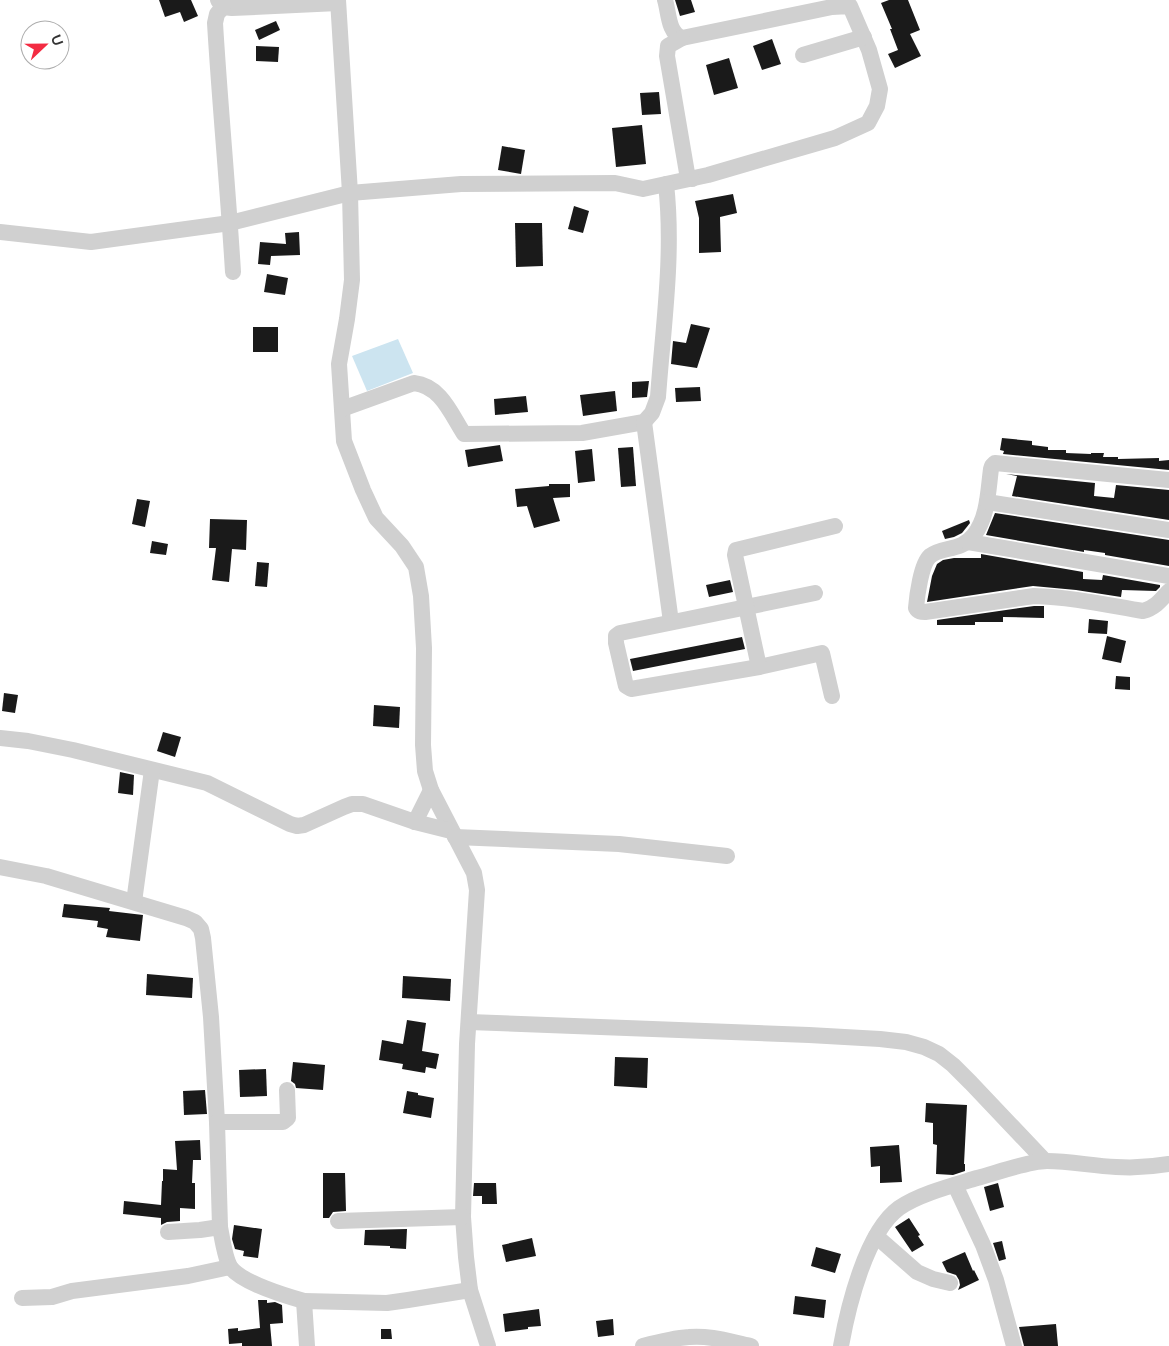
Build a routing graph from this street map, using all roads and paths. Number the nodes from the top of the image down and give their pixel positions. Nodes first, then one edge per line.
1 (665, 0) edge
2 (338, 2) edge
3 (221, 3) edge
4 (850, 3) edge
5 (864, 37) junction
6 (682, 38) junction
7 (803, 55) dead end
8 (692, 179) junction
9 (666, 184) junction
10 (350, 193) junction
11 (230, 223) junction
12 (0, 232) edge
13 (233, 272) dead end
14 (342, 409) junction
15 (644, 422) junction
16 (1169, 480) edge
17 (988, 502) junction
18 (835, 526) dead end
19 (1169, 530) edge
20 (968, 542) junction
21 (1169, 576) edge
22 (1169, 591) edge
23 (816, 593) dead end
24 (746, 607) junction
25 (671, 622) junction
26 (759, 667) junction
27 (832, 696) dead end
28 (0, 738) edge
29 (152, 770) junction
30 (430, 790) junction
31 (415, 822) junction
32 (453, 834) junction
33 (726, 856) dead end
34 (0, 867) edge
35 (134, 902) junction
36 (469, 1022) junction
37 (287, 1090) dead end
38 (217, 1122) junction
39 (1045, 1161) junction
40 (1169, 1164) edge
41 (955, 1185) junction
42 (462, 1217) junction
43 (338, 1221) dead end
44 (220, 1227) junction
45 (168, 1232) dead end
46 (876, 1236) junction
47 (230, 1267) junction
48 (950, 1283) dead end
49 (470, 1290) junction
50 (22, 1298) dead end
51 (304, 1301) junction
52 (307, 1346) edge
53 (488, 1346) edge
54 (643, 1346) edge
55 (751, 1346) edge
56 (841, 1346) edge
57 (1014, 1346) edge

1 - 6 street
2 - 3 street
2 - 10 street
3 - 11 street
4 - 5 street
4 - 6 street
5 - 7 street
5 - 8 street
6 - 8 street
8 - 9 street
9 - 10 street
9 - 15 street
10 - 11 street
10 - 14 street
11 - 12 street
11 - 13 street
14 - 15 street
14 - 30 street
15 - 25 street
16 - 17 street
17 - 19 street
17 - 20 street
18 - 24 street
20 - 21 street
20 - 22 street
23 - 24 street
24 - 25 street
24 - 26 street
25 - 26 street
26 - 27 street
28 - 29 street
29 - 31 street
29 - 35 street
30 - 31 street
30 - 32 street
31 - 32 street
32 - 33 street
32 - 36 street
34 - 35 street
35 - 38 street
36 - 39 street
36 - 42 street
37 - 38 street
38 - 44 street
39 - 40 street
39 - 41 street
41 - 46 street
41 - 57 street
42 - 43 street
42 - 49 street
44 - 45 street
44 - 47 street
46 - 48 street
46 - 56 street
47 - 50 street
47 - 51 street
49 - 51 street
49 - 53 street
51 - 52 street
54 - 55 street

